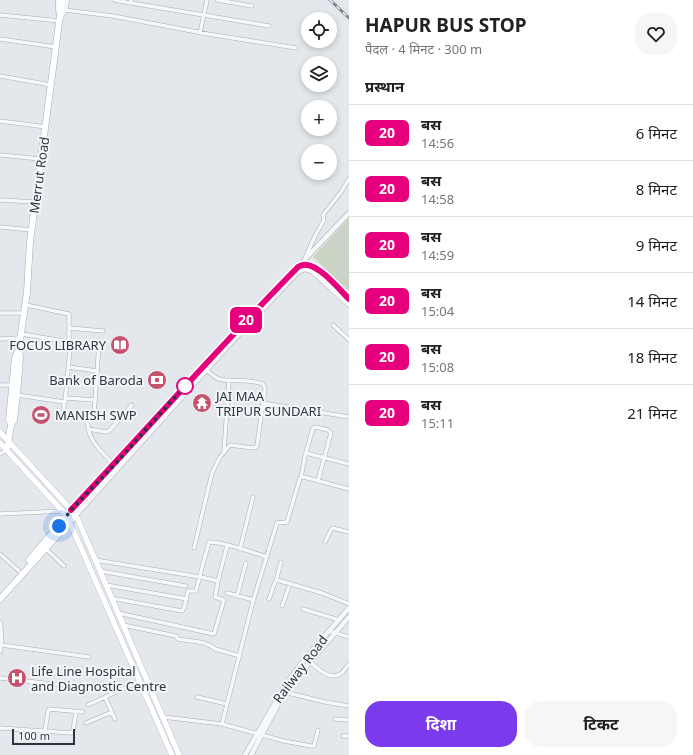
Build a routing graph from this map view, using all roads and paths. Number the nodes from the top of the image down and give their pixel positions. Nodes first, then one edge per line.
1 (114, 0) edge
2 (206, 0) edge
3 (217, 0) edge
4 (62, 1) edge
5 (131, 1) edge
6 (252, 6) dead end
7 (65, 10) junction
8 (204, 14) junction
9 (0, 15) edge
10 (60, 19) junction
11 (269, 26) dead end
12 (200, 33) junction
13 (0, 39) edge
14 (56, 47) junction
15 (296, 48) dead end
16 (0, 76) edge
17 (51, 86) junction
18 (0, 121) edge
19 (46, 127) junction
20 (0, 155) edge
21 (41, 159) junction
22 (349, 179) edge
23 (0, 200) edge
24 (35, 202) junction
25 (349, 213) edge
26 (0, 227) edge
27 (32, 230) junction
28 (305, 259) junction
29 (302, 265) junction
30 (349, 299) edge
31 (26, 305) junction
32 (349, 305) edge
33 (25, 312) junction
34 (0, 313) edge
35 (333, 325) dead end
36 (70, 328) junction
37 (103, 332) dead end
38 (21, 336) junction
39 (0, 339) edge
40 (349, 340) edge
41 (69, 342) junction
42 (99, 344) dead end
43 (19, 347) junction
44 (68, 367) junction
45 (206, 370) junction
46 (97, 371) junction
47 (229, 380) junction
48 (0, 385) edge
49 (13, 385) junction
50 (17, 396) junction
51 (65, 400) junction
52 (95, 400) junction
53 (263, 402) junction
54 (132, 405) dead end
55 (87, 418) junction
56 (349, 418) edge
57 (11, 426) junction
58 (88, 429) junction
59 (0, 432) edge
60 (9, 441) junction
61 (0, 443) edge
62 (6, 450) junction
63 (224, 452) junction
64 (306, 453) junction
65 (0, 454) edge
66 (325, 457) junction
67 (349, 464) edge
68 (114, 465) junction
69 (39, 474) junction
70 (301, 477) junction
71 (34, 480) junction
72 (318, 481) junction
73 (349, 489) edge
74 (252, 497) dead end
75 (71, 510) junction
76 (62, 511) junction
77 (0, 514) edge
78 (76, 515) junction
79 (69, 519) junction
80 (349, 532) edge
81 (325, 542) dead end
82 (227, 546) junction
83 (45, 548) junction
84 (194, 548) dead end
85 (240, 549) junction
86 (0, 554) edge
87 (267, 557) junction
88 (95, 560) junction
89 (281, 562) dead end
90 (246, 563) dead end
91 (64, 566) dead end
92 (19, 571) junction
93 (100, 571) junction
94 (200, 576) junction
95 (218, 581) junction
96 (276, 581) junction
97 (290, 584) junction
98 (106, 585) junction
99 (186, 586) dead end
100 (0, 592) edge
101 (227, 593) dead end
102 (237, 596) junction
103 (111, 598) junction
104 (0, 599) edge
105 (186, 599) junction
106 (269, 599) dead end
107 (254, 600) junction
108 (349, 604) edge
109 (282, 606) dead end
110 (349, 608) edge
111 (303, 609) dead end
112 (118, 613) junction
113 (349, 617) edge
114 (339, 620) junction
115 (0, 623) edge
116 (123, 625) junction
117 (329, 631) junction
118 (335, 633) junction
119 (349, 637) edge
120 (1, 645) edge
121 (0, 651) edge
122 (240, 656) junction
123 (89, 657) dead end
124 (308, 660) junction
125 (349, 664) edge
126 (0, 678) edge
127 (140, 681) junction
128 (69, 686) dead end
129 (284, 692) junction
130 (105, 697) junction
131 (197, 697) dead end
132 (227, 704) junction
133 (88, 705) dead end
134 (349, 706) edge
135 (76, 711) junction
136 (83, 712) dead end
137 (112, 712) junction
138 (163, 717) junction
139 (115, 718) dead end
140 (335, 719) dead end
141 (349, 720) edge
142 (86, 723) dead end
143 (222, 724) junction
144 (0, 728) edge
145 (318, 730) dead end
146 (45, 731) junction
147 (260, 734) junction
148 (343, 736) dead end
149 (349, 736) edge
150 (172, 755) edge
151 (179, 755) edge
152 (245, 755) edge
153 (251, 755) edge

1 - 5 street
2 - 8 street
3 - 6 street
4 - 7 street
4 - 10 main road, Merrut Road
5 - 8 street
7 - 10 street
7 - 12 street
8 - 11 street
8 - 12 street
9 - 10 street
10 - 14 main road, Merrut Road
12 - 15 street
13 - 14 street
14 - 17 main road, Merrut Road
16 - 17 street
17 - 19 main road, Merrut Road
18 - 19 street
19 - 21 main road, Merrut Road
20 - 21 street
21 - 24 main road, Merrut Road
22 - 28 street
23 - 24 street
24 - 27 main road, Merrut Road
25 - 28 street
26 - 27 street
27 - 31 main road, Merrut Road
28 - 29 street
29 - 30 street
29 - 68 street
31 - 33 main road, Merrut Road
31 - 36 street
32 - 45 street
33 - 34 street
33 - 38 main road, Merrut Road
35 - 40 street
36 - 37 street
36 - 41 street
38 - 39 street
38 - 41 street
38 - 43 main road, Merrut Road
41 - 44 street
42 - 46 street
43 - 49 main road, Merrut Road
43 - 50 main road, Merrut Road
44 - 46 street
44 - 51 street
45 - 47 street
45 - 78 street
46 - 52 street
47 - 53 street
47 - 63 street
48 - 49 street
49 - 57 main road, Merrut Road
50 - 51 street
50 - 57 main road, Merrut Road
51 - 52 street
51 - 55 street
52 - 55 street
53 - 56 street
53 - 63 street
54 - 58 street
55 - 58 street
57 - 60 main road, Merrut Road
58 - 68 street
59 - 60 main road
60 - 62 main road, Merrut Road
60 - 69 main road
61 - 62 main road
62 - 65 street
62 - 71 main road
63 - 84 street
64 - 66 street
64 - 66 street
64 - 70 street
66 - 67 street
66 - 72 street
68 - 75 street
69 - 71 main road
69 - 75 main road
70 - 72 street
70 - 87 street
71 - 76 main road
72 - 73 street
74 - 85 street
75 - 78 main road
75 - 79 main road
76 - 77 street
76 - 79 main road
78 - 79 main road
78 - 88 main road
79 - 83 main road
79 - 92 main road
79 - 127 main road
80 - 81 street
82 - 85 street
82 - 94 street
82 - 95 street
83 - 91 street
83 - 104 main road
85 - 87 street
86 - 92 street
87 - 107 street
88 - 93 main road
88 - 94 street
89 - 96 street
90 - 102 street
92 - 100 main road
93 - 98 main road
93 - 99 street
94 - 95 street
94 - 105 street
95 - 112 street
96 - 97 street
96 - 106 street
97 - 108 street
97 - 109 street
98 - 103 main road
98 - 105 street
101 - 102 street
102 - 107 street
103 - 105 street
103 - 112 main road
107 - 122 street
110 - 114 street, Railway Road
111 - 114 street
112 - 116 main road
113 - 118 street
114 - 117 street, Railway Road
115 - 120 street
116 - 122 street
116 - 138 main road
117 - 118 street
117 - 124 street, Railway Road
118 - 119 street
118 - 124 street
120 - 121 street
120 - 123 street
122 - 132 street
124 - 125 street
124 - 129 street, Railway Road
126 - 128 street
127 - 130 street
127 - 150 main road
129 - 134 street
129 - 147 street, Railway Road
130 - 133 street
130 - 137 street
131 - 132 street
132 - 143 street
135 - 136 street
135 - 146 street
135 - 146 street
137 - 139 street
137 - 142 street
138 - 143 street
138 - 151 main road
140 - 141 street
143 - 147 street
144 - 146 street
145 - 147 street
147 - 152 street, Railway Road
147 - 153 street
148 - 149 street

